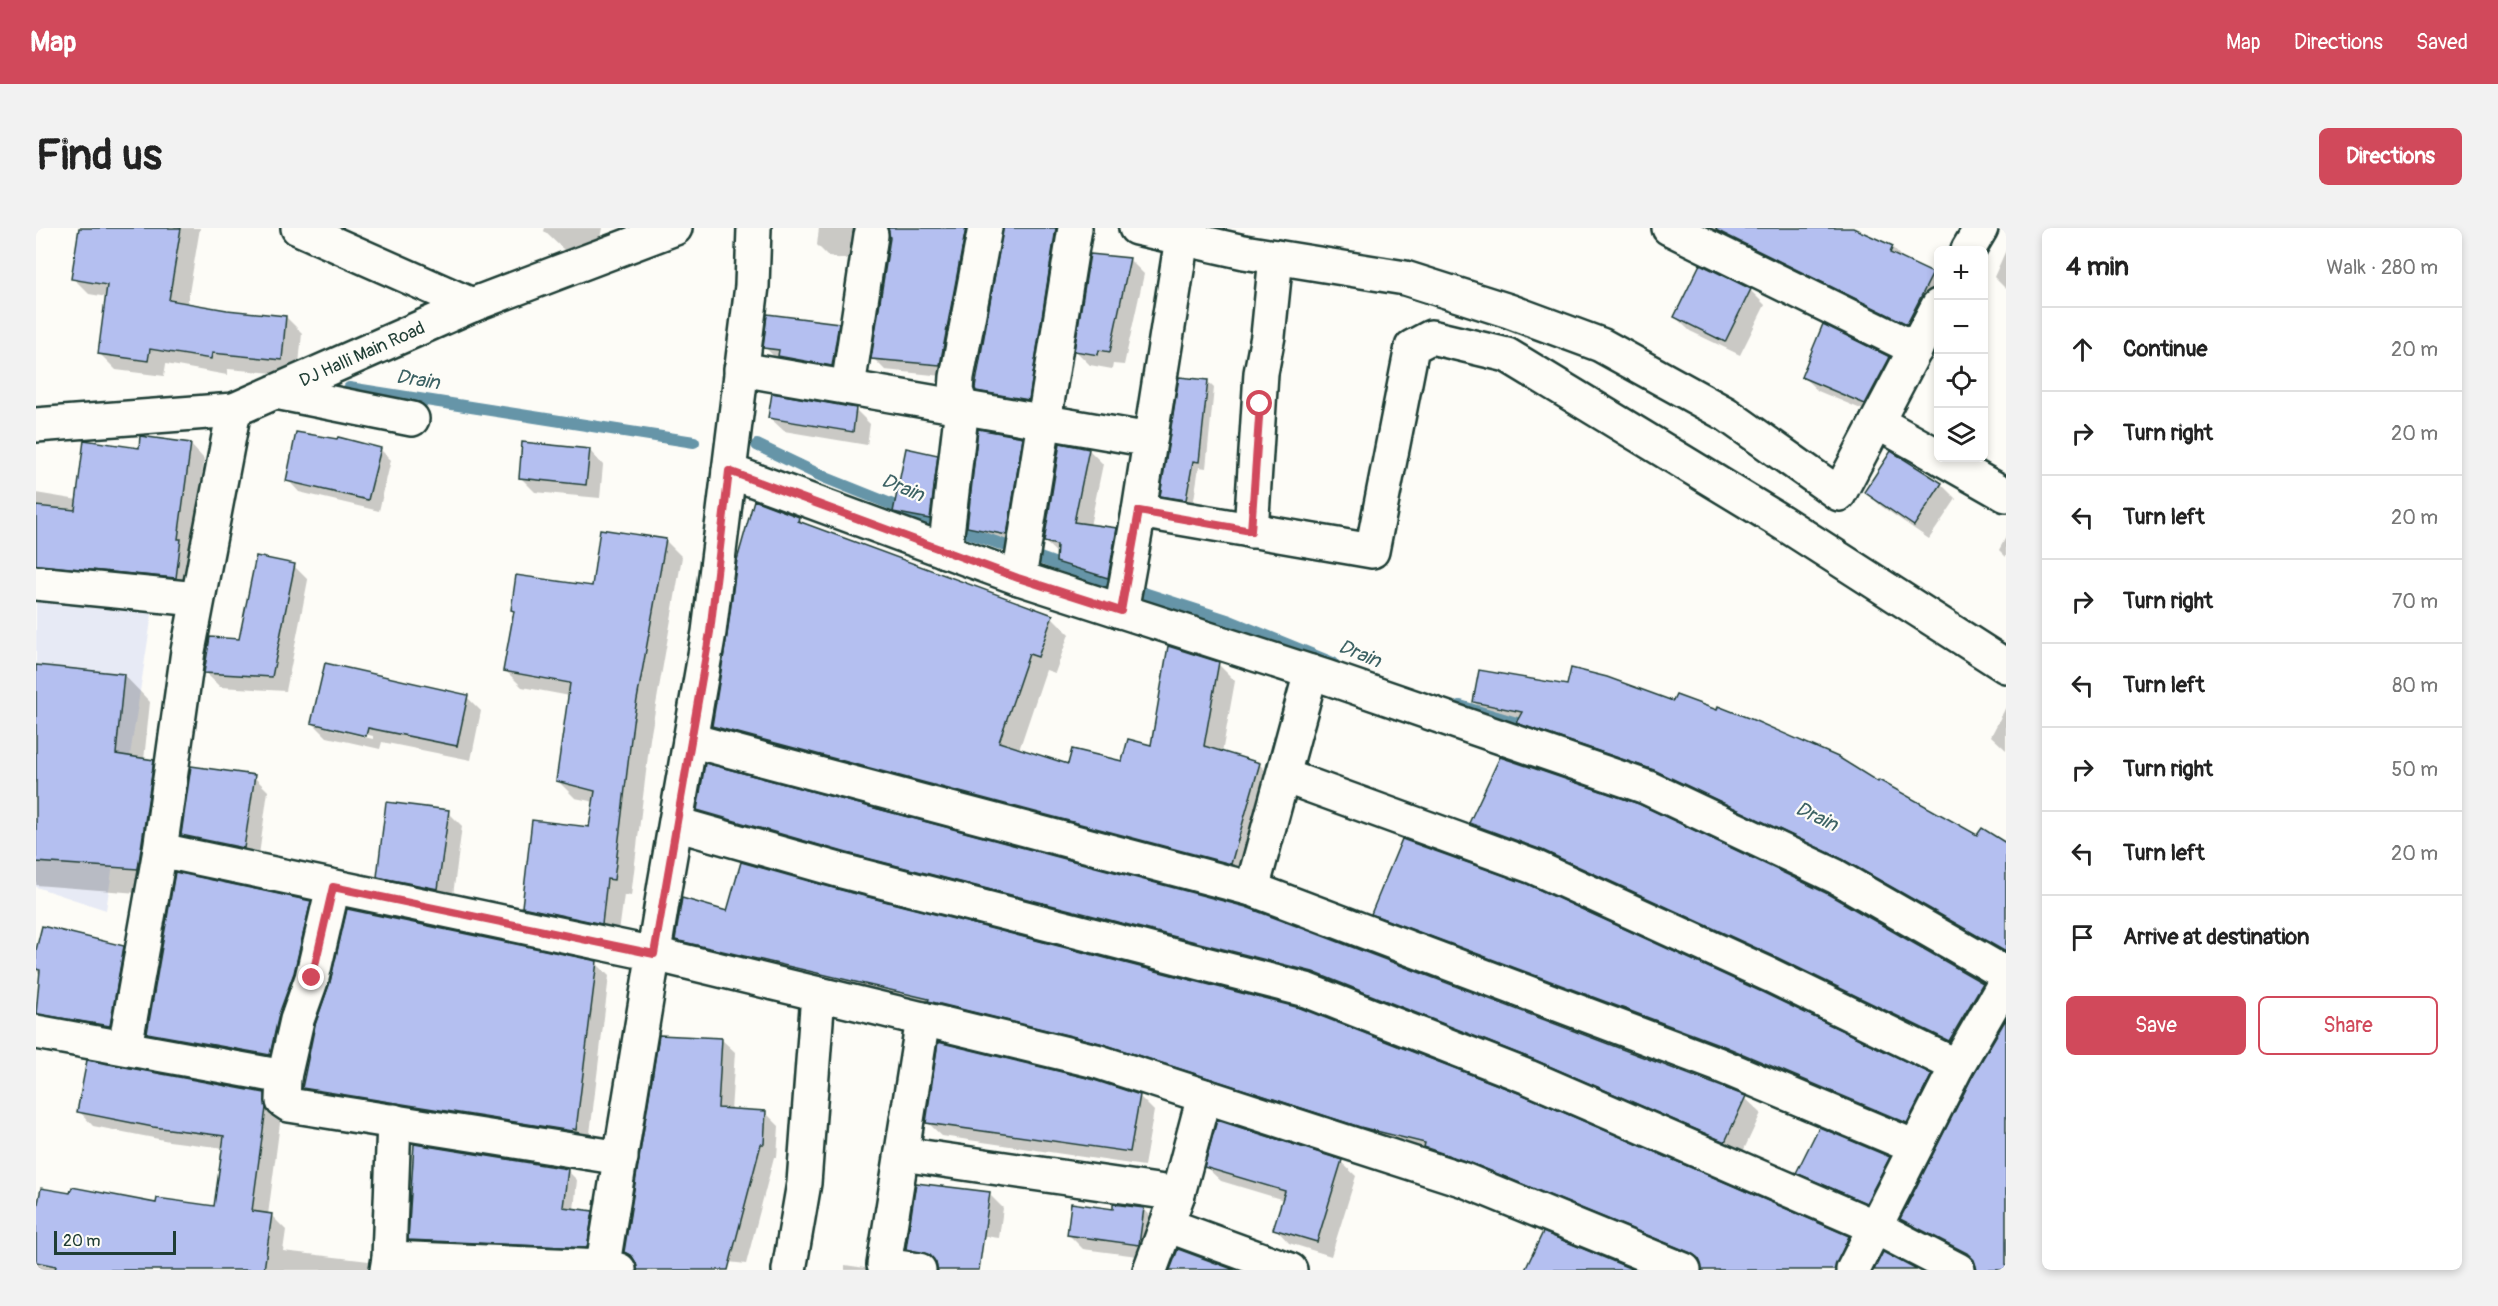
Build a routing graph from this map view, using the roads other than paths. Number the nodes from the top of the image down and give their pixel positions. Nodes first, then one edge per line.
1 (298, 228) edge
2 (675, 228) edge
3 (754, 228) edge
4 (985, 228) edge
5 (1075, 228) edge
6 (1136, 228) edge
7 (1669, 228) edge
8 (1980, 228) edge
9 (871, 235) dead end
10 (1182, 238) junction
11 (1970, 246) edge
12 (1276, 257) junction
13 (472, 305) junction
14 (1934, 314) edge
15 (1916, 349) junction
16 (741, 369) junction
17 (848, 387) junction
18 (276, 392) junction
19 (962, 407) junction
20 (234, 410) junction
21 (412, 419) dead end
22 (1044, 421) junction
23 (1878, 422) junction
24 (36, 425) edge
25 (1150, 440) junction
26 (1934, 454) edge
27 (1949, 462) edge
28 (729, 471) junction
29 (2006, 495) edge
30 (1139, 511) junction
31 (1251, 531) junction
32 (945, 551) junction
33 (1019, 575) junction
34 (36, 583) edge
35 (1124, 595) junction
36 (197, 599) junction
37 (2006, 666) edge
38 (1311, 672) junction
39 (690, 740) junction
40 (1284, 776) junction
41 (676, 824) junction
42 (160, 850) junction
43 (333, 887) junction
44 (1252, 889) junction
45 (654, 954) junction
46 (2006, 974) edge
47 (2006, 981) edge
48 (818, 994) junction
49 (923, 1019) junction
50 (36, 1032) edge
51 (126, 1047) junction
52 (1957, 1066) junction
53 (285, 1077) junction
54 (1204, 1096) junction
55 (394, 1121) junction
56 (1915, 1147) junction
57 (902, 1154) junction
58 (621, 1158) junction
59 (1179, 1194) junction
60 (1167, 1225) junction
61 (1875, 1227) junction
62 (388, 1264) edge
63 (608, 1269) edge
64 (789, 1270) edge
65 (919, 1270) edge
66 (1150, 1270) edge
67 (1290, 1270) edge
68 (1684, 1270) edge
69 (1853, 1270) edge
70 (1958, 1270) edge

1 - 13 street
2 - 13 street, DJ Halli Main Road
3 - 16 street
4 - 19 street
5 - 22 street
6 - 10 street
7 - 15 street
8 - 11 street
9 - 17 street
10 - 12 street
10 - 25 street
12 - 23 street
12 - 31 street
13 - 18 street, DJ Halli Main Road
14 - 15 street
15 - 23 street
16 - 17 street
16 - 28 street
17 - 19 street
18 - 20 street, DJ Halli Main Road
18 - 21 street
19 - 22 street
19 - 32 street
20 - 24 street, DJ Halli Main Road
20 - 36 street
22 - 25 street
22 - 33 street
23 - 26 street
25 - 30 street
27 - 29 street
28 - 32 street
28 - 39 street
30 - 31 street
30 - 35 street
31 - 37 street
32 - 33 street
33 - 35 street
34 - 36 street
35 - 38 street
36 - 42 street
38 - 40 street
38 - 46 street
39 - 41 street
39 - 44 street
40 - 44 street
40 - 52 street
41 - 45 street
41 - 61 street
42 - 43 street
42 - 51 street
43 - 45 street
43 - 53 street
44 - 56 street
45 - 48 street
45 - 58 street
47 - 52 street
48 - 49 street
48 - 64 street
49 - 54 street
49 - 57 street
50 - 51 street
51 - 53 street
52 - 56 street
53 - 55 street
54 - 59 street
54 - 68 street
55 - 58 street
55 - 62 street
56 - 61 street
57 - 59 street
57 - 65 street
58 - 63 street
59 - 60 street
60 - 66 street
60 - 67 street
61 - 69 street
61 - 70 street
62 - 63 street

